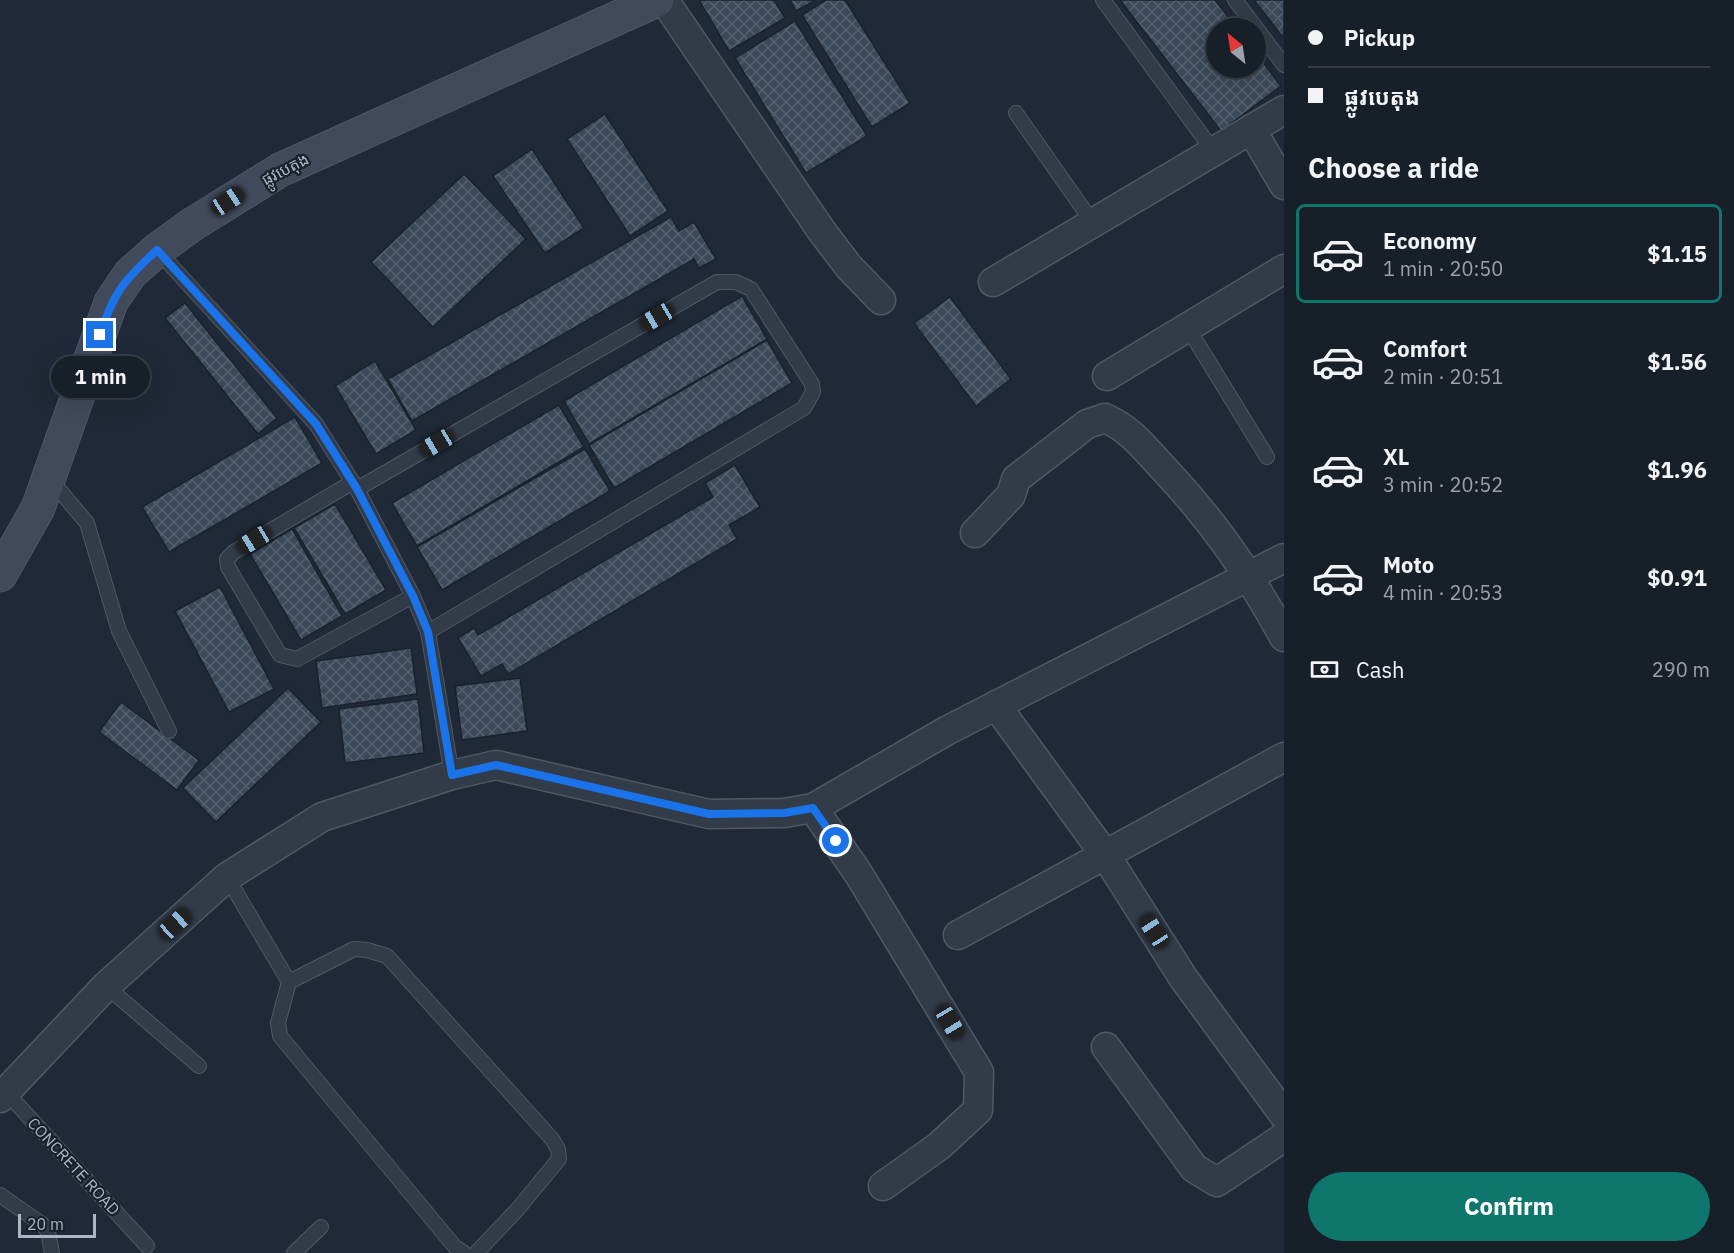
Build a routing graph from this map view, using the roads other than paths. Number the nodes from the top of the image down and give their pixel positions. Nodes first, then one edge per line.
1 (1103, 0) edge
2 (1235, 0) edge
3 (653, 2) edge
4 (1284, 65) edge
5 (1284, 110) edge
6 (1016, 113) dead end
7 (1251, 129) junction
8 (1214, 152) junction
9 (1284, 185) edge
10 (1093, 223) junction
11 (157, 250) junction
12 (1284, 269) edge
13 (993, 282) dead end
14 (881, 300) dead end
15 (1188, 328) junction
16 (1107, 376) dead end
17 (1267, 457) dead end
18 (49, 478) junction
19 (355, 485) junction
20 (975, 533) dead end
21 (1284, 558) edge
22 (3, 561) edge
23 (1251, 577) junction
24 (413, 596) junction
25 (428, 632) junction
26 (1284, 637) edge
27 (996, 705) junction
28 (169, 731) dead end
29 (1284, 757) edge
30 (452, 775) junction
31 (813, 808) junction
32 (1106, 856) junction
33 (227, 876) junction
34 (958, 935) dead end
35 (289, 982) junction
36 (106, 987) junction
37 (1106, 1047) dead end
38 (199, 1066) dead end
39 (2, 1092) edge
40 (1284, 1115) edge
41 (1284, 1137) edge
42 (883, 1186) dead end
43 (0, 1195) edge
44 (321, 1227) dead end
45 (147, 1246) dead end
46 (52, 1253) edge
47 (294, 1253) edge
48 (464, 1253) edge
49 (476, 1253) edge

1 - 8 lane
2 - 4 lane
3 - 11 street, ផ្លូវបេតុង
3 - 14 street
5 - 7 street
6 - 10 lane
7 - 8 street
7 - 9 street
8 - 10 street
10 - 13 street
11 - 18 street, ផ្លូវបេតុង
11 - 19 lane
12 - 15 street
15 - 16 street
15 - 17 lane
18 - 22 street, ផ្លូវបេតុង
18 - 28 lane
19 - 24 lane
19 - 24 lane
19 - 25 lane
20 - 23 street
21 - 23 street
23 - 26 street
23 - 27 street
24 - 25 lane
25 - 30 lane
27 - 31 street
27 - 32 street
29 - 32 street
30 - 31 street
30 - 33 street
31 - 42 street
32 - 34 street
32 - 40 street
33 - 35 lane
33 - 36 street
35 - 48 lane
35 - 49 lane
36 - 38 lane
36 - 39 street
37 - 41 street
39 - 45 lane, CONCRETE ROAD
43 - 46 lane
44 - 47 lane

